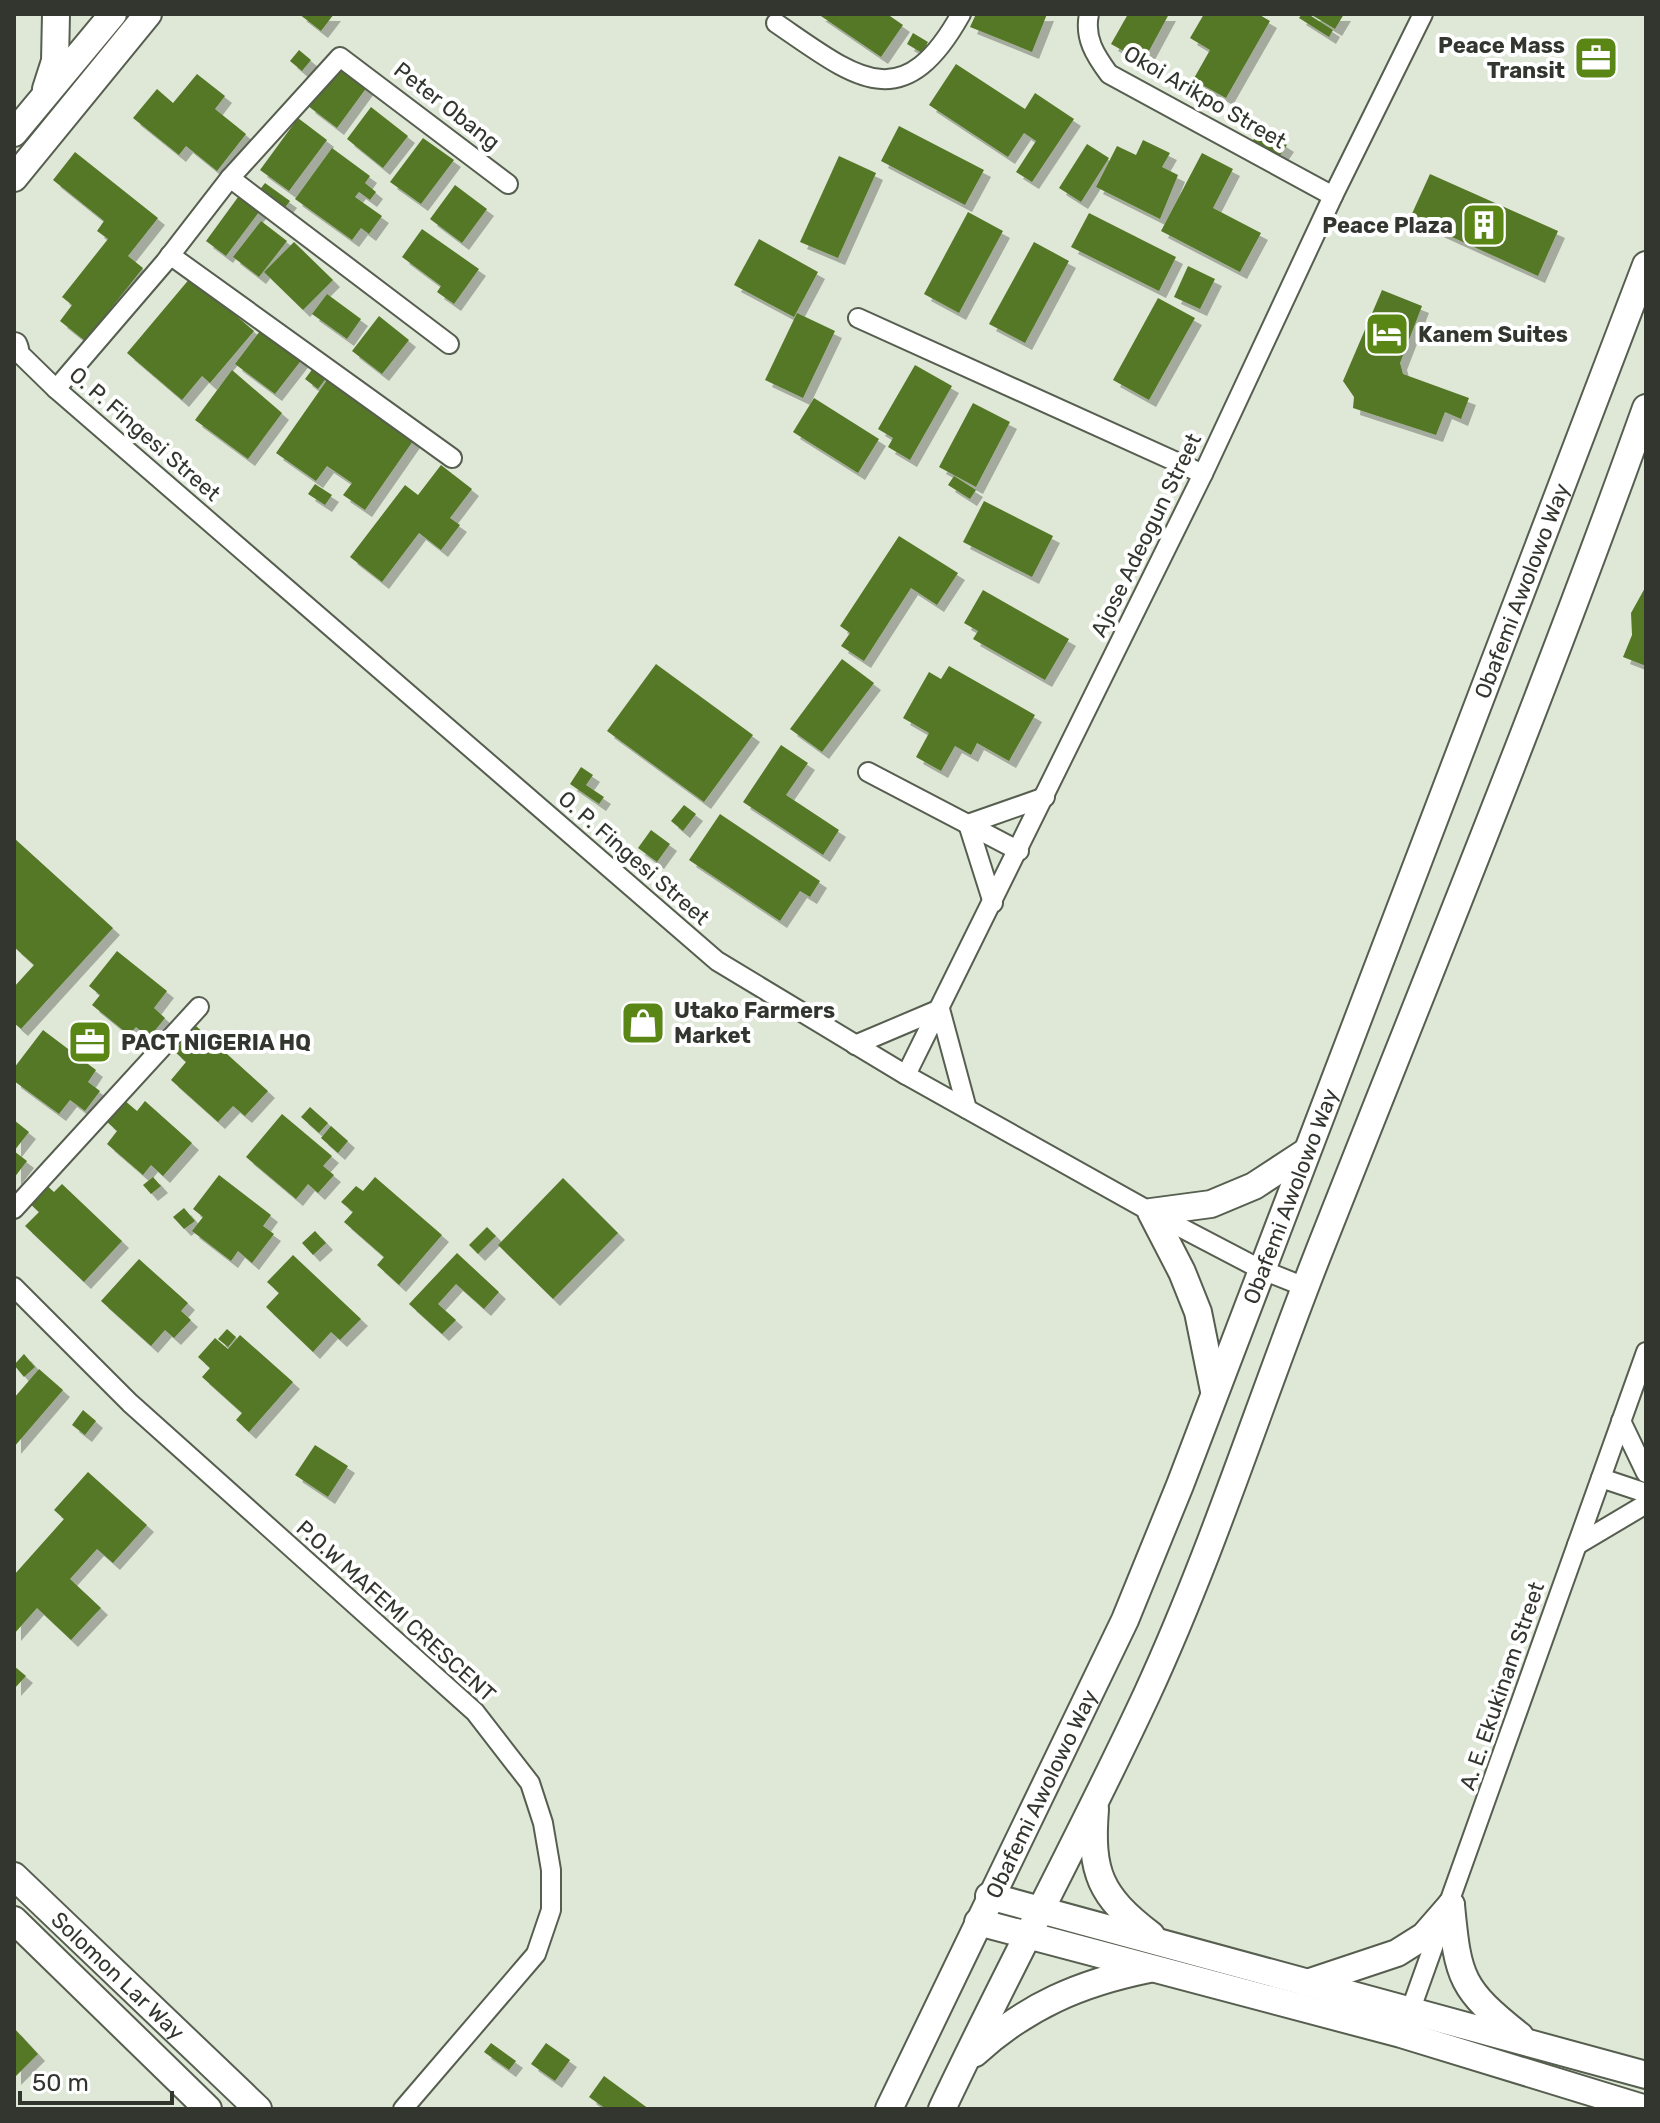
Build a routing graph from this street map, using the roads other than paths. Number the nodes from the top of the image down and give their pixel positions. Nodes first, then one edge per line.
1 (56, 14) edge
2 (113, 14) edge
3 (961, 14) edge
4 (1089, 14) edge
5 (1422, 15) edge
6 (144, 16) edge
7 (776, 23) dead end
8 (42, 99) junction
9 (14, 133) edge
10 (14, 178) edge
11 (230, 178) junction
12 (508, 184) dead end
13 (1333, 196) junction
14 (170, 255) junction
15 (1646, 265) edge
16 (858, 318) dead end
17 (449, 344) dead end
18 (14, 348) edge
19 (56, 389) junction
20 (1646, 408) edge
21 (452, 458) dead end
22 (1203, 474) junction
23 (868, 772) dead end
24 (1045, 797) junction
25 (968, 824) junction
26 (1019, 851) junction
27 (993, 903) junction
28 (199, 1007) dead end
29 (940, 1009) junction
30 (855, 1045) junction
31 (906, 1075) junction
32 (967, 1109) junction
33 (1306, 1152) junction
34 (14, 1209) edge
35 (1151, 1212) junction
36 (1260, 1269) junction
37 (14, 1287) edge
38 (1305, 1287) junction
39 (1646, 1352) edge
40 (1214, 1392) junction
41 (1621, 1421) junction
42 (1646, 1473) edge
43 (1601, 1478) junction
44 (1646, 1493) edge
45 (1646, 1504) edge
46 (1577, 1545) junction
47 (1096, 1799) junction
48 (14, 1876) edge
49 (989, 1896) junction
50 (1451, 1905) junction
51 (1038, 1910) junction
52 (14, 1920) edge
53 (978, 1922) junction
54 (1026, 1935) junction
55 (1160, 1956) junction
56 (1306, 1983) junction
57 (1406, 2023) junction
58 (1530, 2044) junction
59 (963, 2064) junction
60 (1646, 2075) edge
61 (208, 2109) edge
62 (258, 2109) edge
63 (403, 2109) edge
64 (889, 2109) edge
65 (942, 2109) edge
66 (1646, 2109) edge

1 - 8 main road
2 - 8 main road
3 - 7 street
4 - 13 street, Okoi Arikpo Street
5 - 13 street, Ajose Adeogun Street
6 - 10 main road
8 - 9 main road
11 - 12 street, Peter Obang
11 - 14 street
11 - 17 street
13 - 22 street, Ajose Adeogun Street
14 - 19 street
14 - 21 street
15 - 33 main road, Obafemi Awolowo Way
16 - 22 street
18 - 19 street, O. P. Fingesi Street
19 - 30 street, O. P. Fingesi Street
20 - 38 main road
22 - 24 street, Ajose Adeogun Street
23 - 25 street
24 - 25 street
24 - 26 street, Ajose Adeogun Street
25 - 26 street
25 - 27 street
26 - 27 street, Ajose Adeogun Street
27 - 29 street, Ajose Adeogun Street
28 - 34 street
29 - 30 street
29 - 31 street, Ajose Adeogun Street
29 - 32 street
30 - 31 street, O. P. Fingesi Street
31 - 32 street, O. P. Fingesi Street
32 - 35 street, O. P. Fingesi Street
33 - 35 main road
33 - 36 main road, Obafemi Awolowo Way
35 - 36 street, O. P. Fingesi Street
35 - 40 main road
36 - 38 street, O. P. Fingesi Street
36 - 40 main road, Obafemi Awolowo Way
37 - 63 street, P.O.W MAFEMI CRESCENT
38 - 47 main road
39 - 41 street, A. E. Ekukinam Street
40 - 49 main road, Obafemi Awolowo Way
41 - 42 street
41 - 43 street, A. E. Ekukinam Street
43 - 44 street
43 - 46 street, A. E. Ekukinam Street
45 - 46 street
46 - 50 street, A. E. Ekukinam Street
47 - 51 main road
47 - 55 main road
48 - 62 main road, Solomon Lar Way
49 - 51 main road
49 - 53 main road, Obafemi Awolowo Way
50 - 56 main road
50 - 57 street, A. E. Ekukinam Street
50 - 58 main road
51 - 54 main road
51 - 55 main road
52 - 61 main road, Solomon Lar Way
53 - 54 main road
53 - 64 main road, Obafemi Awolowo Way
54 - 55 main road
54 - 59 main road
55 - 56 main road
55 - 57 main road
55 - 59 main road
56 - 57 main road
57 - 58 main road
57 - 66 main road
58 - 60 main road
59 - 65 main road

